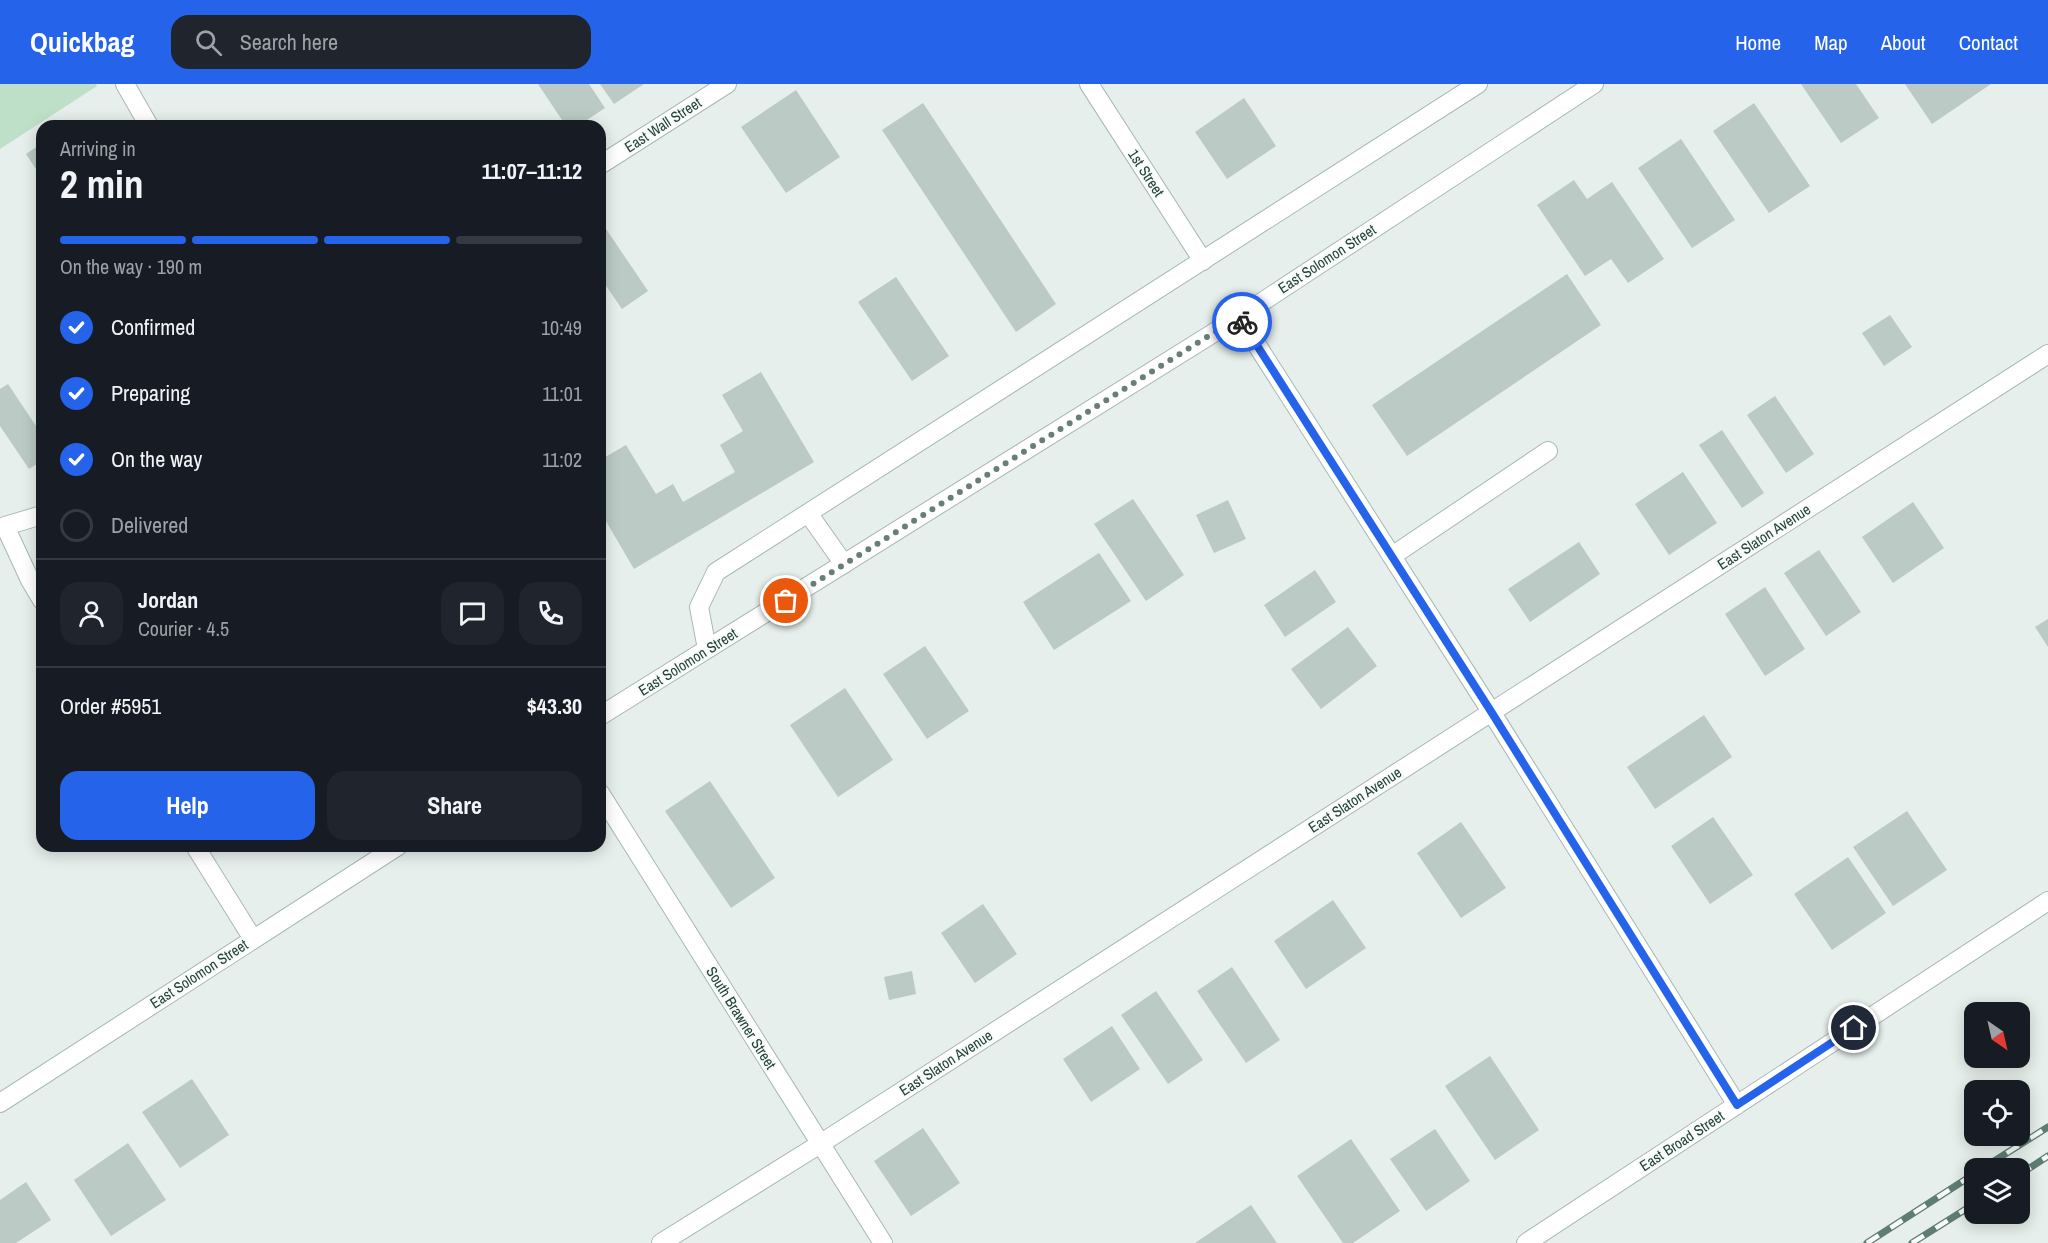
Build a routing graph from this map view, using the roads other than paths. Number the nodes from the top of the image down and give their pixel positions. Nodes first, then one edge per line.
1 (125, 84) edge
2 (727, 84) edge
3 (1089, 84) edge
4 (1478, 84) edge
5 (1594, 84) edge
6 (146, 120) edge
7 (606, 161) edge
8 (1203, 261) junction
9 (1239, 317) junction
10 (2048, 354) edge
11 (1548, 451) dead end
12 (808, 513) junction
13 (36, 516) edge
14 (3, 525) edge
15 (1392, 556) junction
16 (844, 564) junction
17 (36, 590) edge
18 (707, 649) junction
19 (606, 712) edge
20 (1492, 713) junction
21 (606, 803) edge
22 (199, 852) edge
23 (389, 852) edge
24 (2048, 901) edge
25 (253, 939) junction
26 (0, 1102) edge
27 (1737, 1105) junction
28 (820, 1144) junction
29 (661, 1243) edge
30 (883, 1243) edge
31 (1526, 1243) edge

1 - 6 street
2 - 7 street, East Wall Street
3 - 8 street, 1st Street
4 - 8 street
5 - 9 street, East Solomon Street
8 - 12 street
9 - 15 street
9 - 16 street, East Solomon Street
10 - 20 street, East Slaton Avenue
11 - 15 street
12 - 16 street
12 - 18 street
13 - 14 street
14 - 17 street
15 - 20 street
16 - 18 street, East Solomon Street
18 - 19 street, East Solomon Street
20 - 27 street
20 - 28 street, East Slaton Avenue
21 - 28 street, South Brawner Street
22 - 25 street
23 - 25 street, East Solomon Street
24 - 27 street, East Broad Street
25 - 26 street, East Solomon Street
27 - 31 street, East Broad Street
28 - 29 street, East Slaton Avenue
28 - 30 street, South Brawner Street

